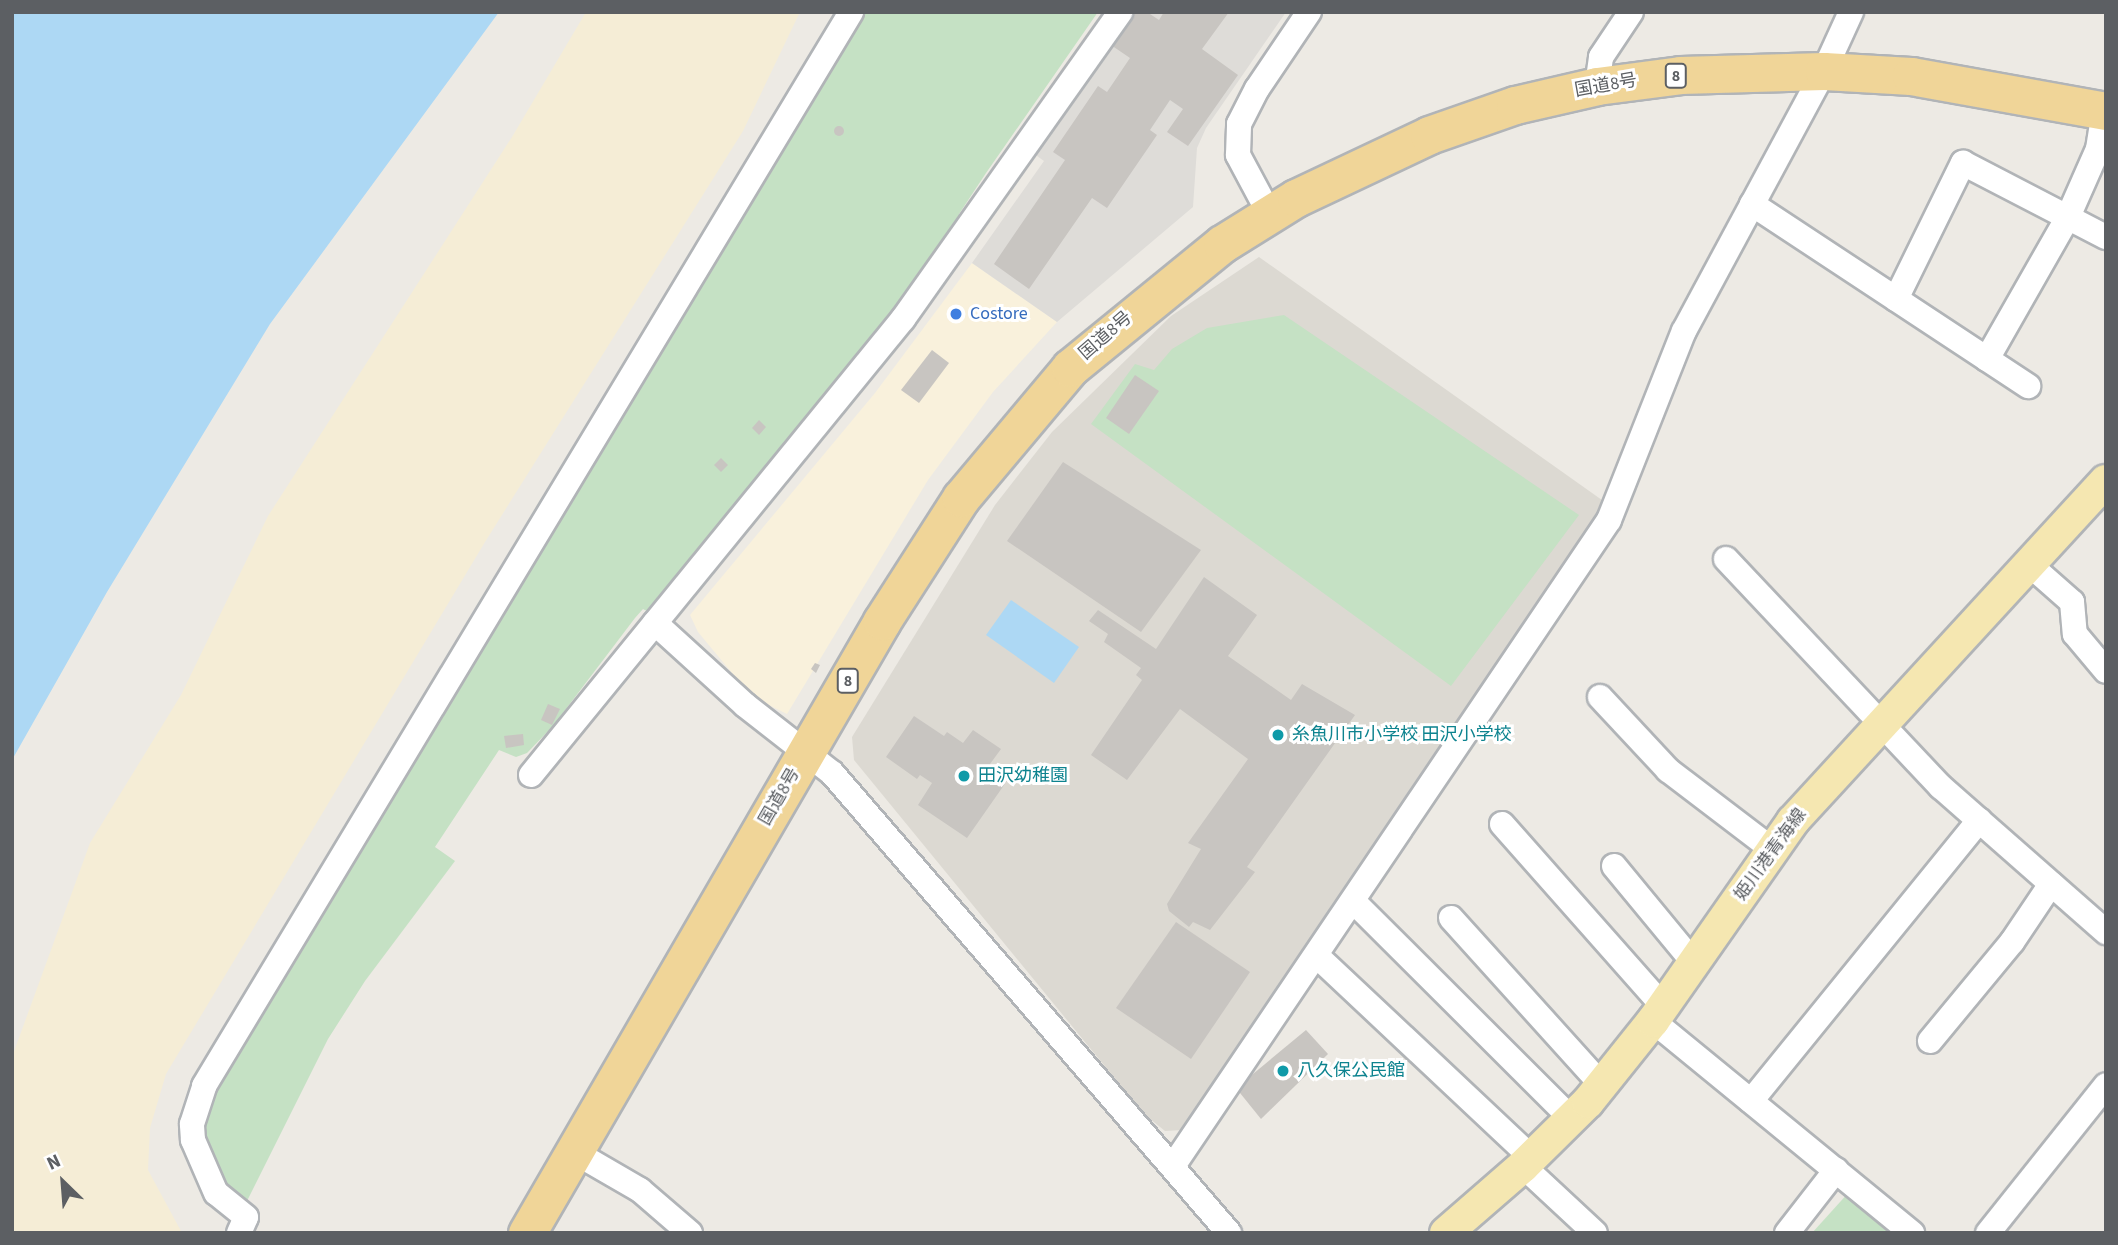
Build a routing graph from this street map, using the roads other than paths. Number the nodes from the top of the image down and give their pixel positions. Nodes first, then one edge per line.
1 (851, 12) edge
2 (1120, 12) edge
3 (1309, 12) edge
4 (1631, 12) edge
5 (1851, 12) edge
6 (1824, 71) junction
7 (1597, 86) junction
8 (2105, 111) edge
9 (1752, 204) junction
10 (1269, 213) junction
11 (2068, 217) junction
12 (2106, 237) edge
13 (1896, 299) junction
14 (1987, 359) junction
15 (2028, 386) dead end
16 (2106, 481) edge
17 (1726, 559) dead end
18 (2030, 565) junction
19 (655, 623) junction
20 (2106, 671) edge
21 (1600, 697) dead end
22 (1879, 726) junction
23 (807, 751) junction
24 (531, 775) dead end
25 (1979, 820) junction
26 (1502, 824) dead end
27 (1773, 850) junction
28 (1614, 866) dead end
29 (2051, 884) junction
30 (1353, 901) junction
31 (1451, 918) dead end
32 (2106, 932) edge
33 (1317, 956) junction
34 (1695, 963) junction
35 (1658, 1013) junction
36 (1930, 1041) dead end
37 (1602, 1085) junction
38 (2106, 1085) edge
39 (1751, 1101) junction
40 (1571, 1118) junction
41 (571, 1150) junction
42 (1528, 1162) junction
43 (1173, 1166) junction
44 (1836, 1170) junction
45 (239, 1233) edge
46 (527, 1233) edge
47 (690, 1233) edge
48 (1229, 1233) edge
49 (1446, 1233) edge
50 (1595, 1233) edge
51 (1787, 1233) edge
52 (1912, 1233) edge
53 (1988, 1233) edge

1 - 45 street
2 - 19 street
3 - 10 street
4 - 7 street
5 - 6 street
6 - 7 highway, 国道8号 / 8
6 - 8 highway, 国道8号 / 8
6 - 9 street
7 - 10 highway, 国道8号 / 8
8 - 11 street
9 - 13 street
9 - 30 street
10 - 23 highway, 国道8号 / 8
11 - 12 street
11 - 13 street
11 - 14 street
13 - 14 street
14 - 15 street
16 - 18 main road, 姫川港青海線
17 - 22 street
18 - 20 street
18 - 22 main road, 姫川港青海線
19 - 23 street
19 - 24 street
21 - 27 street
22 - 25 street
22 - 27 main road, 姫川港青海線
23 - 41 highway, 国道8号 / 8
23 - 43 street
25 - 29 street
25 - 39 street
26 - 35 street
27 - 34 main road, 姫川港青海線
28 - 34 street
29 - 32 street
29 - 36 street
30 - 33 street
30 - 40 street
31 - 37 street
33 - 42 street
33 - 43 street
34 - 35 main road, 姫川港青海線
35 - 37 main road, 姫川港青海線
35 - 39 street
37 - 40 main road, 姫川港青海線
38 - 53 street
39 - 44 street
40 - 42 main road, 姫川港青海線
41 - 46 highway, 国道8号 / 8
41 - 47 street
42 - 49 main road, 姫川港青海線
42 - 50 street
43 - 48 street
44 - 51 street
44 - 52 street

